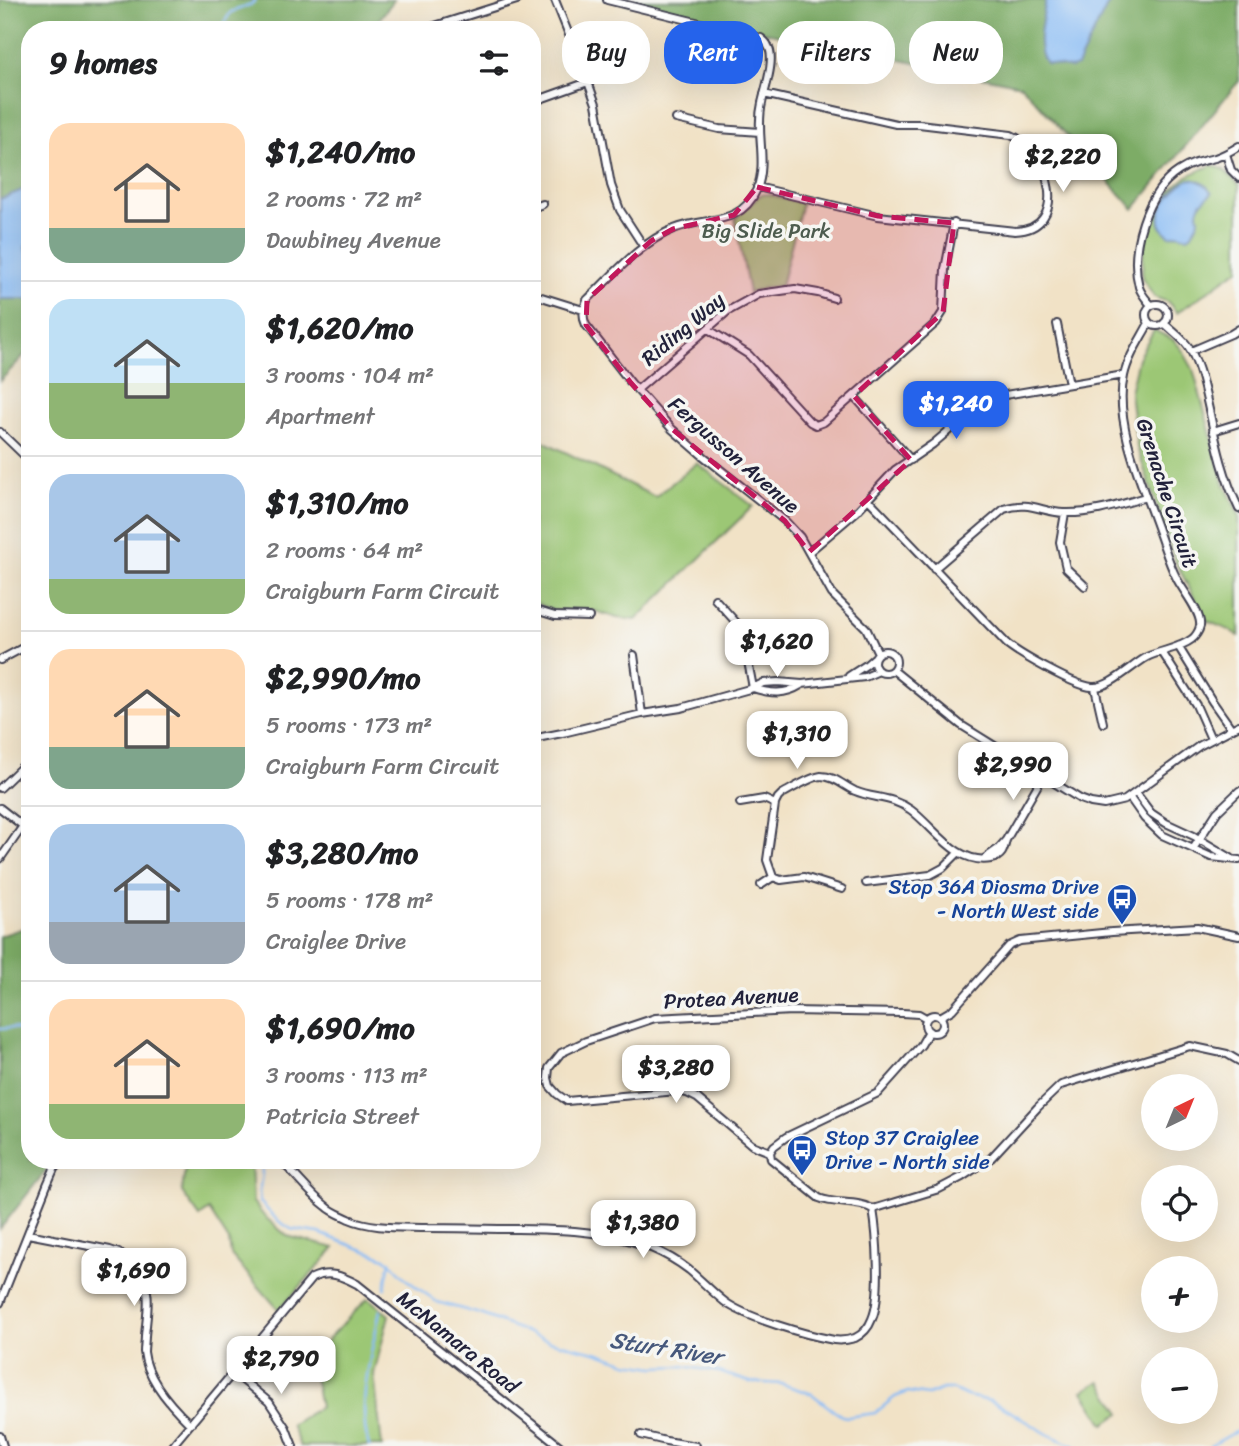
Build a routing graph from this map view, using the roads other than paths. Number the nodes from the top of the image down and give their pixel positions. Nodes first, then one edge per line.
1 (517, 0) edge
2 (555, 0) edge
3 (607, 0) edge
4 (450, 21) edge
5 (563, 21) edge
6 (582, 84) edge
7 (589, 84) edge
8 (764, 94) junction
9 (541, 99) edge
10 (676, 119) dead end
11 (760, 132) junction
12 (1239, 146) edge
13 (1226, 154) junction
14 (1239, 178) edge
15 (757, 187) junction
16 (954, 223) junction
17 (644, 247) junction
18 (541, 297) edge
19 (834, 298) dead end
20 (1151, 305) junction
21 (583, 310) junction
22 (1149, 323) junction
23 (1164, 323) junction
24 (1057, 324) dead end
25 (708, 329) junction
26 (1239, 329) edge
27 (1191, 351) junction
28 (1124, 375) junction
29 (1069, 384) junction
30 (637, 390) junction
31 (853, 396) junction
32 (1239, 423) edge
33 (1213, 431) junction
34 (0, 432) edge
35 (21, 452) edge
36 (911, 460) junction
37 (1146, 497) junction
38 (868, 499) junction
39 (1239, 509) edge
40 (1065, 513) junction
41 (809, 552) junction
42 (934, 569) junction
43 (1085, 586) dead end
44 (715, 599) dead end
45 (541, 612) edge
46 (589, 617) dead end
47 (1178, 646) junction
48 (21, 649) edge
49 (1162, 652) junction
50 (634, 655) dead end
51 (876, 655) junction
52 (0, 660) edge
53 (893, 670) junction
54 (879, 671) junction
55 (848, 678) junction
56 (802, 684) junction
57 (753, 688) junction
58 (1095, 688) junction
59 (642, 714) junction
60 (1103, 723) dead end
61 (1235, 726) edge
62 (541, 736) edge
63 (1211, 739) junction
64 (21, 768) edge
65 (1044, 776) junction
66 (0, 788) edge
67 (1239, 791) edge
68 (1133, 796) junction
69 (740, 803) dead end
70 (775, 804) junction
71 (0, 808) edge
72 (21, 824) edge
73 (21, 834) edge
74 (1200, 839) junction
75 (1193, 849) junction
76 (958, 853) junction
77 (0, 859) edge
78 (1236, 860) edge
79 (773, 877) junction
80 (866, 883) dead end
81 (761, 885) dead end
82 (842, 889) dead end
83 (1239, 936) edge
84 (940, 1017) junction
85 (926, 1018) junction
86 (929, 1031) junction
87 (1239, 1061) edge
88 (770, 1152) junction
89 (54, 1169) edge
90 (289, 1169) edge
91 (873, 1209) junction
92 (28, 1234) junction
93 (0, 1303) edge
94 (234, 1373) junction
95 (190, 1424) junction
96 (641, 1435) dead end
97 (0, 1436) edge
98 (4, 1446) edge
99 (172, 1446) edge
100 (293, 1446) edge
101 (560, 1446) edge
102 (696, 1446) edge

1 - 4 street
2 - 5 street
3 - 8 street
6 - 9 street
7 - 17 street
8 - 11 street
8 - 16 street
10 - 11 street
11 - 15 street
12 - 13 street
13 - 14 street
13 - 20 street
15 - 16 street
15 - 17 street
16 - 31 street
17 - 21 street
18 - 21 street
19 - 25 street, Riding Way
20 - 22 street
20 - 23 street
21 - 30 street, Fergusson Avenue
22 - 23 street
22 - 28 street, Grenache Circuit
23 - 27 street
24 - 29 street
25 - 30 street, Riding Way
25 - 31 street
26 - 27 street
27 - 33 street
28 - 29 street
28 - 37 street, Grenache Circuit
29 - 36 street
30 - 41 street, Fergusson Avenue
31 - 36 street
32 - 33 street
33 - 39 street
34 - 35 street
36 - 38 street
37 - 40 street
37 - 47 street, Grenache Circuit
38 - 41 street
38 - 42 street
40 - 42 street
40 - 43 street
41 - 51 street, Fergusson Avenue
42 - 58 street
44 - 57 street
45 - 46 street
47 - 49 street, Grenache Circuit
47 - 61 street
48 - 52 street
49 - 58 street, Grenache Circuit
49 - 63 street
50 - 59 street
51 - 53 street
51 - 54 street
51 - 55 street
53 - 54 street
53 - 65 street
54 - 55 street
55 - 56 street
56 - 57 street
56 - 57 street
57 - 59 street
58 - 60 street
59 - 62 street
61 - 63 street
63 - 68 street
64 - 66 street
65 - 68 street
65 - 76 street
67 - 74 street
68 - 74 street
68 - 75 street
69 - 70 street
70 - 76 street
70 - 79 street
71 - 72 street
73 - 77 street
74 - 75 street
74 - 78 street
75 - 78 street
76 - 80 street
79 - 81 street
79 - 82 street
83 - 84 street
84 - 85 street
84 - 86 street
85 - 86 street
85 - 88 street, Protea Avenue
86 - 88 street
87 - 91 street
88 - 91 street
89 - 92 street
90 - 91 street
92 - 93 street
92 - 95 street
94 - 95 street
94 - 100 street
94 - 101 street, McNamara Road
95 - 99 street
96 - 102 street
97 - 98 street

